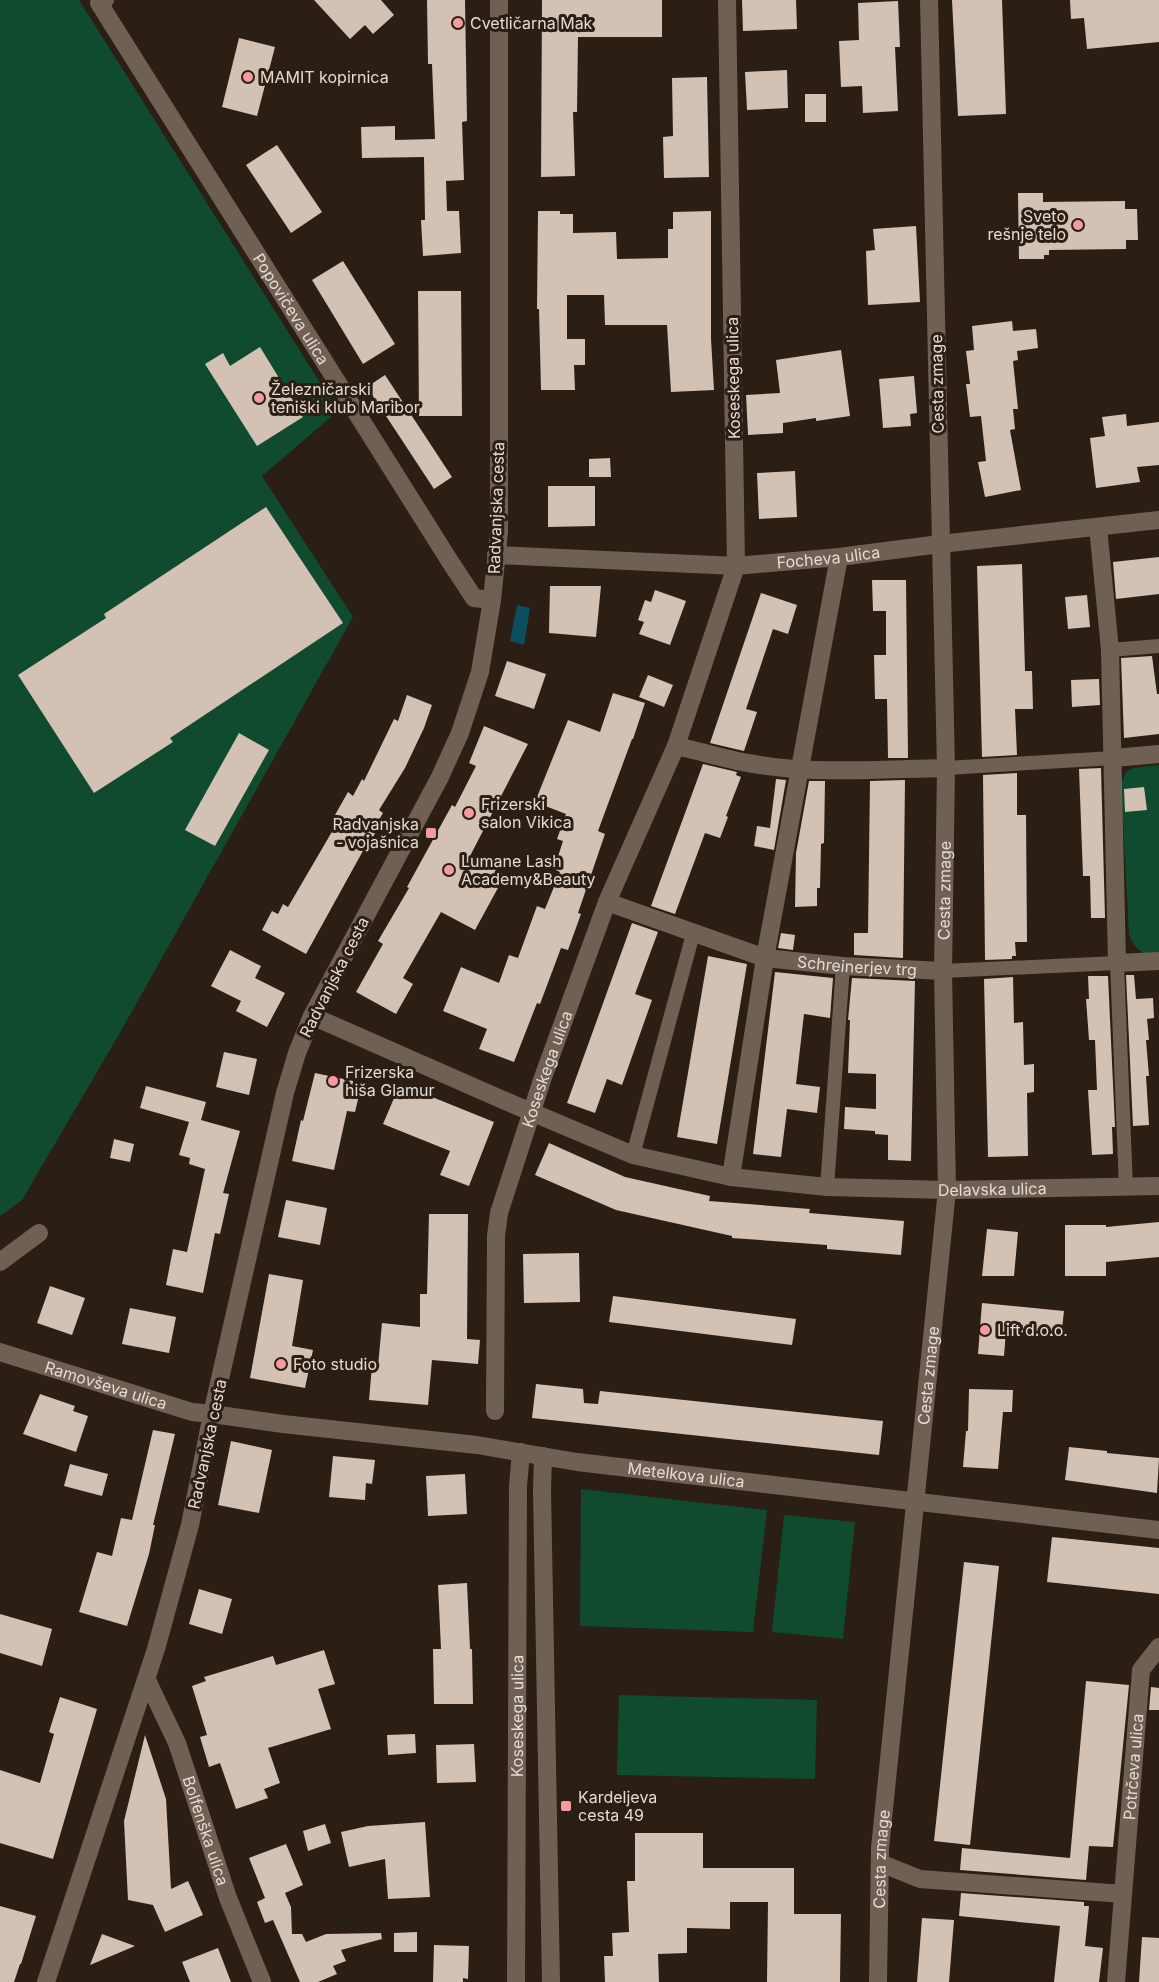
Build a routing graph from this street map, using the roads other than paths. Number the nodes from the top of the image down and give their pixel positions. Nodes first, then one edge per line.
1 (499, 0) edge
2 (727, 0) edge
3 (929, 0) edge
4 (102, 1) edge
5 (1159, 520) edge
6 (1098, 527) junction
7 (940, 544) junction
8 (496, 555) junction
9 (839, 557) junction
10 (736, 566) junction
11 (492, 600) junction
12 (1159, 646) edge
13 (1110, 650) junction
14 (676, 746) junction
15 (1159, 754) edge
16 (1114, 758) junction
17 (946, 768) junction
18 (801, 769) junction
19 (607, 903) junction
20 (693, 934) junction
21 (765, 958) junction
22 (1159, 962) edge
23 (1117, 963) junction
24 (843, 966) junction
25 (943, 971) junction
26 (312, 1016) junction
27 (533, 1112) junction
28 (633, 1155) junction
29 (731, 1177) junction
30 (827, 1186) junction
31 (1159, 1186) edge
32 (1125, 1188) junction
33 (946, 1190) junction
34 (39, 1233) dead end
35 (0, 1262) edge
36 (0, 1352) edge
37 (495, 1411) dead end
38 (212, 1414) junction
39 (520, 1452) junction
40 (543, 1456) junction
41 (916, 1501) junction
42 (1159, 1530) edge
43 (1159, 1647) edge
44 (147, 1680) junction
45 (880, 1863) junction
46 (1123, 1894) junction
47 (46, 1982) edge
48 (262, 1982) edge
49 (516, 1982) edge
50 (551, 1982) edge
51 (878, 1982) edge
52 (1116, 1982) edge

1 - 8 street, Radvanjska cesta
2 - 10 street, Koseskega ulica
3 - 7 street, Cesta zmage
4 - 11 street, Popovičeva ulica
5 - 6 street, Focheva ulica
6 - 7 street, Focheva ulica
6 - 13 street
7 - 9 street, Focheva ulica
7 - 17 street, Cesta zmage
8 - 10 street, Focheva ulica
8 - 11 street, Radvanjska cesta
9 - 10 street, Focheva ulica
9 - 18 street
10 - 14 street, Koseskega ulica
11 - 26 street, Radvanjska cesta
12 - 13 lane
13 - 16 street
14 - 18 street
14 - 19 street, Koseskega ulica
15 - 16 street
16 - 17 lane
16 - 23 street
17 - 18 street
17 - 25 street, Cesta zmage
18 - 21 street
19 - 20 street, Schreinerjev trg
19 - 27 street, Koseskega ulica
20 - 21 street, Schreinerjev trg
20 - 28 lane
21 - 24 street, Schreinerjev trg
21 - 29 street
22 - 23 street, Schreinerjev trg
23 - 25 lane, Schreinerjev trg
23 - 32 lane
24 - 25 street, Schreinerjev trg
24 - 30 lane
25 - 33 street, Cesta zmage
26 - 27 street, Delavska ulica
26 - 38 street, Radvanjska cesta
27 - 28 street, Delavska ulica
27 - 37 street, Koseskega ulica
28 - 29 street, Delavska ulica
29 - 30 street, Delavska ulica
30 - 33 street, Delavska ulica
31 - 32 street, Delavska ulica
32 - 33 street, Delavska ulica
33 - 41 street, Cesta zmage
34 - 35 street
36 - 38 street, Ramovševa ulica
38 - 39 street, Metelkova ulica
38 - 44 street, Radvanjska cesta
39 - 40 street, Metelkova ulica
39 - 49 street, Koseskega ulica
40 - 41 street, Metelkova ulica
40 - 50 street, Koseskega ulica
41 - 42 street, Metelkova ulica
41 - 45 street, Cesta zmage
43 - 46 street, Potrčeva ulica
44 - 47 street, Radvanjska cesta
44 - 48 street, Bolfenška ulica
45 - 46 street
45 - 51 street, Cesta zmage
46 - 52 street, Potrčeva ulica

